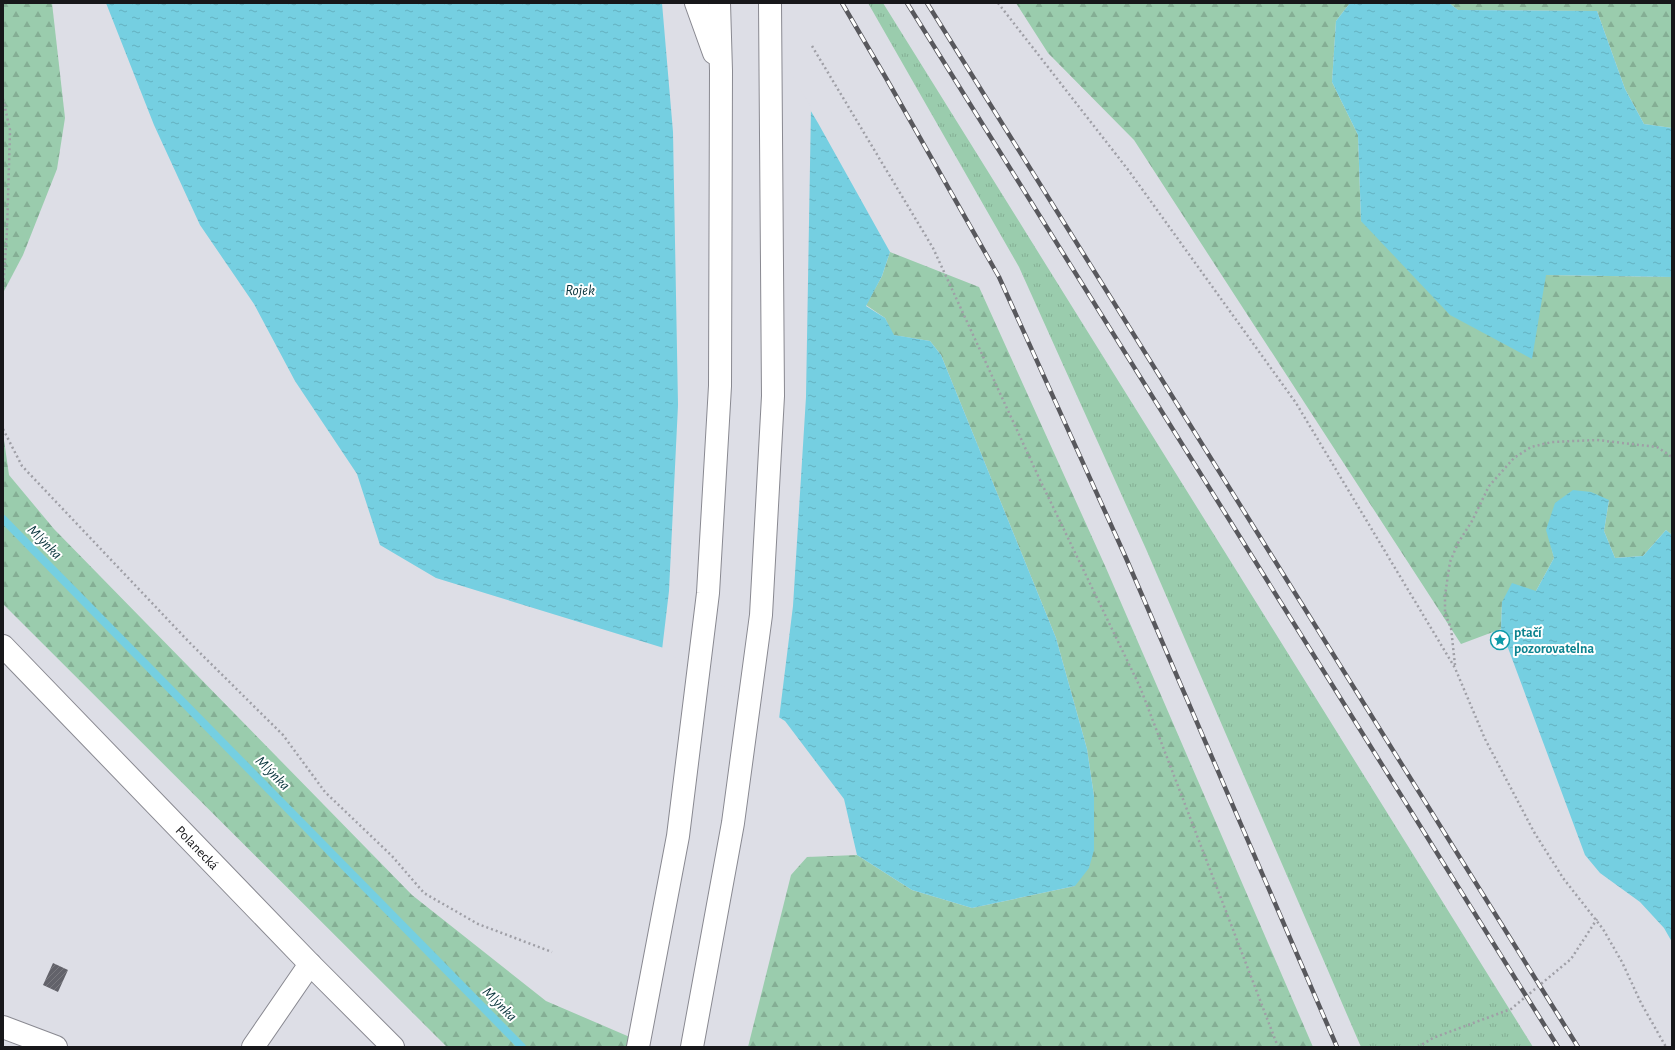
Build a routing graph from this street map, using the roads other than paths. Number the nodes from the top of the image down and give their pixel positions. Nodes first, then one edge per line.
1 (696, 3) edge
2 (719, 3) edge
3 (770, 3) edge
4 (721, 71) junction
5 (3, 646) edge
6 (310, 964) junction
7 (3, 1027) edge
8 (56, 1047) edge
9 (253, 1047) edge
10 (393, 1047) edge
11 (638, 1047) edge
12 (692, 1047) edge

1 - 4 main road
2 - 4 main road
3 - 12 main road
4 - 11 main road
5 - 6 main road, Polanecká
6 - 9 main road
6 - 10 main road, Polanecká
7 - 8 main road

